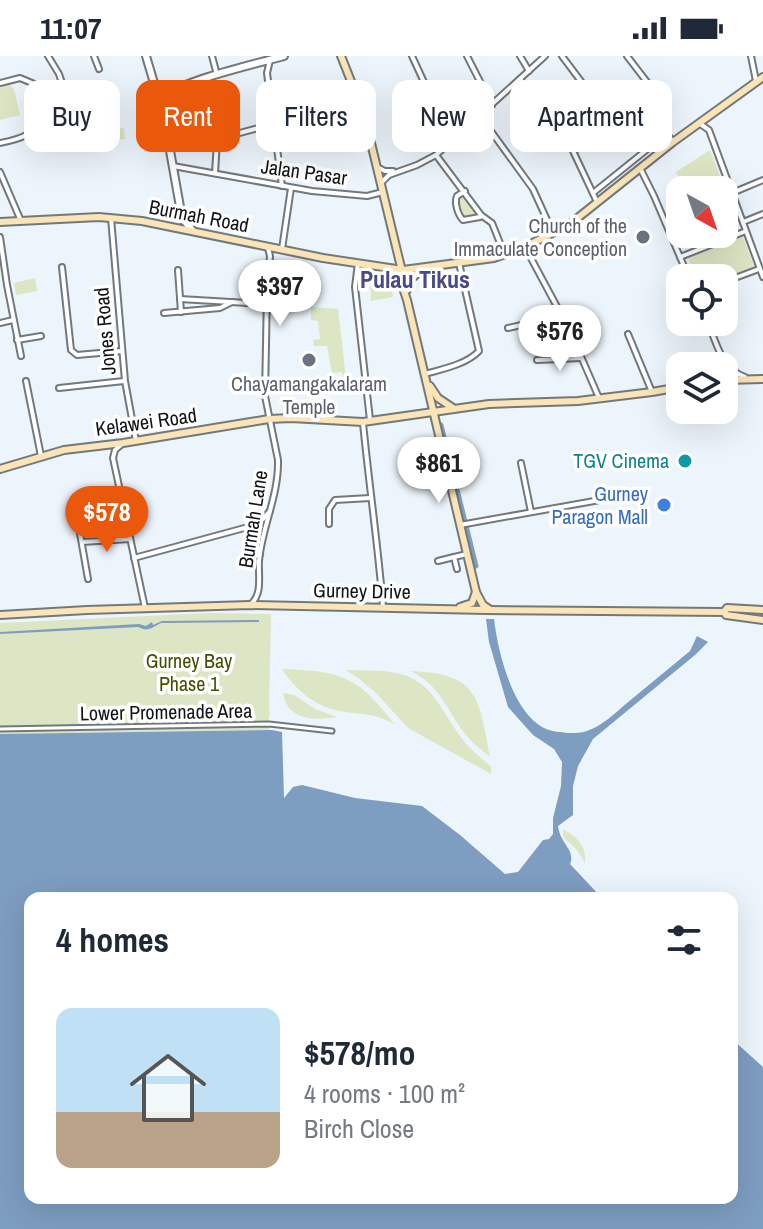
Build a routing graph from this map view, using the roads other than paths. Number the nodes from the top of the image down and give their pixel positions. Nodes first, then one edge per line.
1 (48, 56) edge
2 (94, 56) edge
3 (146, 56) edge
4 (212, 56) edge
5 (284, 56) edge
6 (341, 56) edge
7 (412, 56) edge
8 (467, 56) edge
9 (520, 56) edge
10 (545, 56) edge
11 (562, 56) edge
12 (627, 56) edge
13 (751, 56) edge
14 (270, 60) junction
15 (99, 69) dead end
16 (529, 71) junction
17 (217, 75) junction
18 (154, 79) edge
19 (520, 79) joint
20 (25, 80) edge
21 (61, 80) edge
22 (202, 80) edge
23 (268, 80) edge
24 (423, 80) edge
25 (479, 80) edge
26 (580, 80) edge
27 (645, 80) edge
28 (760, 80) edge
29 (0, 83) edge
30 (494, 103) edge
31 (699, 123) junction
32 (256, 129) edge
33 (494, 135) edge
34 (24, 136) edge
35 (673, 142) junction
36 (0, 143) edge
37 (170, 152) edge
38 (278, 152) edge
39 (440, 152) edge
40 (573, 152) edge
41 (436, 155) junction
42 (173, 166) junction
43 (377, 167) junction
44 (640, 168) junction
45 (0, 172) edge
46 (398, 172) junction
47 (215, 175) junction
48 (726, 176) edge
49 (763, 180) edge
50 (381, 183) junction
51 (282, 186) junction
52 (291, 188) junction
53 (738, 190) edge
54 (465, 191) junction
55 (383, 192) junction
56 (593, 193) junction
57 (597, 203) junction
58 (738, 209) edge
59 (763, 214) edge
60 (481, 215) junction
61 (111, 218) junction
62 (21, 221) junction
63 (0, 222) edge
64 (743, 222) junction
65 (192, 230) junction
66 (746, 231) junction
67 (553, 233) junction
68 (0, 237) edge
69 (267, 246) junction
70 (525, 247) junction
71 (282, 249) junction
72 (501, 255) junction
73 (680, 257) junction
74 (358, 263) junction
75 (459, 263) junction
76 (683, 264) edge
77 (62, 267) dead end
78 (424, 268) junction
79 (391, 269) junction
80 (760, 269) junction
81 (178, 270) dead end
82 (403, 270) junction
83 (738, 277) edge
84 (763, 277) edge
85 (7, 285) junction
86 (0, 286) edge
87 (407, 296) junction
88 (180, 299) junction
89 (232, 302) junction
90 (266, 304) junction
91 (181, 312) junction
92 (559, 312) junction
93 (164, 313) dead end
94 (13, 320) junction
95 (0, 323) edge
96 (508, 328) dead end
97 (628, 334) dead end
98 (41, 336) dead end
99 (714, 336) edge
100 (17, 340) junction
101 (122, 351) junction
102 (21, 356) dead end
103 (581, 358) junction
104 (537, 360) dead end
105 (426, 376) junction
106 (748, 378) junction
107 (738, 379) edge
108 (763, 379) edge
109 (26, 381) dead end
110 (125, 381) junction
111 (59, 388) dead end
112 (666, 390) edge
113 (652, 392) junction
114 (599, 398) junction
115 (453, 408) junction
116 (433, 412) junction
117 (269, 419) junction
118 (366, 422) junction
119 (136, 441) junction
120 (123, 443) junction
121 (41, 456) junction
122 (521, 463) dead end
123 (0, 469) edge
124 (370, 498) junction
125 (611, 498) dead end
126 (75, 505) dead end
127 (272, 509) junction
128 (124, 512) junction
129 (531, 512) junction
130 (104, 518) dead end
131 (329, 524) dead end
132 (464, 524) junction
133 (248, 527) junction
134 (130, 539) junction
135 (82, 542) junction
136 (260, 554) junction
137 (467, 554) junction
138 (454, 557) junction
139 (134, 558) junction
140 (438, 561) dead end
141 (457, 569) dead end
142 (88, 579) dead end
143 (476, 592) junction
144 (250, 605) junction
145 (383, 607) junction
146 (145, 608) junction
147 (456, 608) junction
148 (489, 609) junction
149 (763, 610) edge
150 (724, 612) junction
151 (0, 615) edge
152 (763, 620) edge
153 (0, 729) edge
154 (332, 731) dead end

1 - 21 street
2 - 15 street
3 - 18 street
4 - 17 street
5 - 14 street
6 - 43 main road
7 - 24 street
8 - 25 street
9 - 16 street
10 - 16 street
11 - 26 street
12 - 27 street
13 - 28 street
14 - 17 street
14 - 23 street
16 - 19 street
17 - 22 street
19 - 30 street
20 - 29 street
28 - 31 main road, Burmah Road
31 - 35 main road, Burmah Road
31 - 48 street
32 - 47 street
33 - 67 street
34 - 36 street
35 - 44 main road, Burmah Road
35 - 56 street
37 - 42 street
38 - 51 street
39 - 41 street
40 - 56 street
41 - 46 street
41 - 54 street
42 - 47 street, Jalan Pasar
42 - 65 street
43 - 46 street
43 - 50 main road
44 - 57 main road, Burmah Road
44 - 73 street
45 - 62 street
46 - 50 street
47 - 51 street, Jalan Pasar
49 - 53 street
50 - 55 main road
51 - 52 street, Jalan Pasar
52 - 55 street, Jalan Pasar
52 - 71 street
54 - 60 street
54 - 60 street
55 - 82 main road
56 - 57 street
57 - 67 main road, Burmah Road
58 - 64 street
59 - 64 street
60 - 72 street
61 - 62 main road, Burmah Road
61 - 65 main road, Burmah Road
61 - 101 street, Jones Road
62 - 63 main road, Burmah Road
64 - 66 street
65 - 69 main road, Burmah Road
66 - 73 street
66 - 80 street
67 - 70 main road, Burmah Road
68 - 85 street
69 - 71 main road, Burmah Road
69 - 90 street, Burmah Lane
70 - 72 main road, Burmah Road
70 - 92 street
71 - 74 main road, Burmah Road
72 - 75 main road, Burmah Road
73 - 76 street
74 - 79 main road, Burmah Road
74 - 118 street
75 - 78 main road, Burmah Road
75 - 105 street
77 - 101 street
78 - 82 main road, Burmah Road
78 - 87 main road
79 - 82 main road, Burmah Road
79 - 87 main road
80 - 83 street
80 - 84 street
81 - 88 street
82 - 87 main road
85 - 86 street
85 - 94 street
87 - 105 main road
88 - 89 street
88 - 91 street
89 - 90 street
89 - 91 street
90 - 117 street, Burmah Lane
91 - 93 street
92 - 96 street
92 - 103 street
94 - 95 street
94 - 100 street
97 - 113 street
98 - 100 street
99 - 106 street
100 - 102 street
101 - 110 street, Jones Road
103 - 104 street
103 - 114 street
105 - 115 main road
105 - 116 main road
106 - 107 main road
106 - 108 main road
109 - 121 street
110 - 111 street
110 - 119 street, Jones Road
112 - 113 main road, Kelawei Road
113 - 114 main road, Kelawei Road
114 - 115 main road, Kelawei Road
115 - 116 main road, Kelawei Road
116 - 118 main road, Kelawei Road
116 - 132 main road
117 - 118 main road, Kelawei Road
117 - 119 main road, Kelawei Road
117 - 127 street, Burmah Lane
118 - 124 street
119 - 120 main road, Kelawei Road
120 - 121 main road, Kelawei Road
120 - 128 street
121 - 123 main road, Kelawei Road
122 - 129 street
124 - 131 street
124 - 145 street
125 - 129 street
126 - 135 street
127 - 133 street
127 - 136 street, Burmah Lane
128 - 130 street
128 - 134 street
129 - 132 street
132 - 137 main road
133 - 136 street
133 - 139 street
134 - 135 street
134 - 139 street
135 - 142 street
136 - 144 street, Burmah Lane
137 - 138 street
137 - 143 main road
138 - 140 street
138 - 141 street
139 - 146 street
143 - 147 main road
143 - 148 main road
144 - 145 main road, Gurney Drive
144 - 146 main road, Gurney Drive
145 - 147 main road, Gurney Drive
146 - 151 main road, Gurney Drive
147 - 148 main road, Gurney Drive
148 - 150 main road, Gurney Drive
149 - 150 main road, Gurney Drive
150 - 152 main road, Gurney Drive
153 - 154 street, Lower Promenade Area

